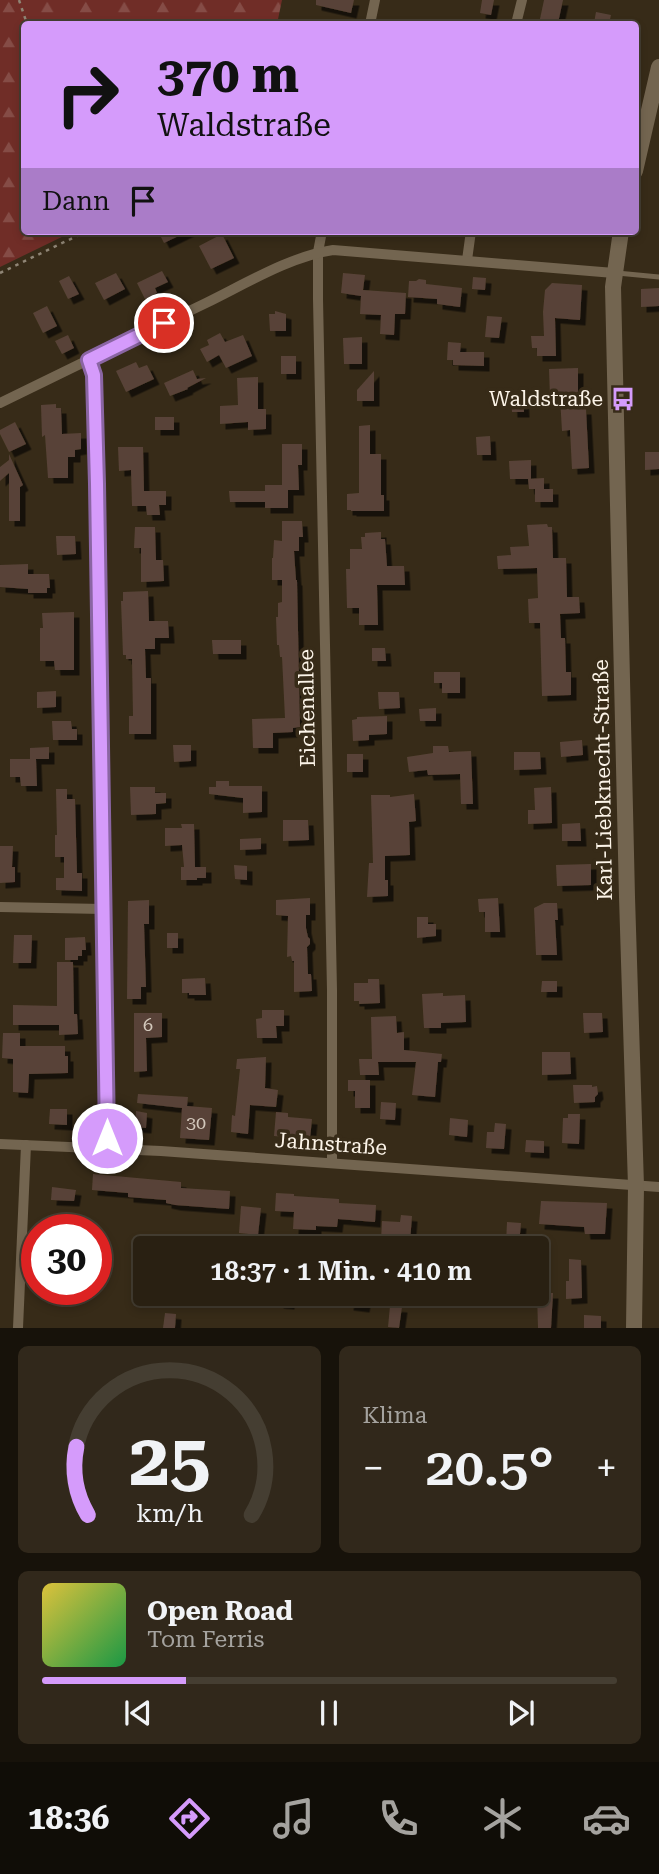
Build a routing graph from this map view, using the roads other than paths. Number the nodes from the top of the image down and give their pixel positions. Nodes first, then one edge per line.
1 (375, 0) edge
2 (522, 0) edge
3 (371, 21) edge
4 (517, 21) edge
5 (659, 66) edge
6 (639, 154) edge
7 (321, 235) edge
8 (470, 235) edge
9 (620, 235) edge
10 (318, 252) junction
11 (467, 260) junction
12 (614, 273) junction
13 (659, 277) edge
14 (89, 360) junction
15 (0, 403) edge
16 (0, 906) edge
17 (103, 909) junction
18 (0, 1144) edge
19 (26, 1145) junction
20 (106, 1147) junction
21 (332, 1163) junction
22 (636, 1186) junction
23 (659, 1187) edge
24 (18, 1328) edge
25 (634, 1328) edge

1 - 3 street
2 - 4 street
5 - 6 street
7 - 10 street, Eichenallee
8 - 11 street
9 - 12 street, Karl-Liebknecht-Straße
10 - 11 street
10 - 14 street
10 - 21 street, Eichenallee
11 - 12 street
12 - 13 lane
12 - 22 street, Karl-Liebknecht-Straße
14 - 15 street
14 - 17 street
16 - 17 street
17 - 20 street
18 - 19 street, Jahnstraße
19 - 20 street, Jahnstraße
19 - 24 street
20 - 21 street, Jahnstraße
21 - 22 street, Jahnstraße
22 - 23 street, Jahnstraße
22 - 25 street, Karl-Liebknecht-Straße

